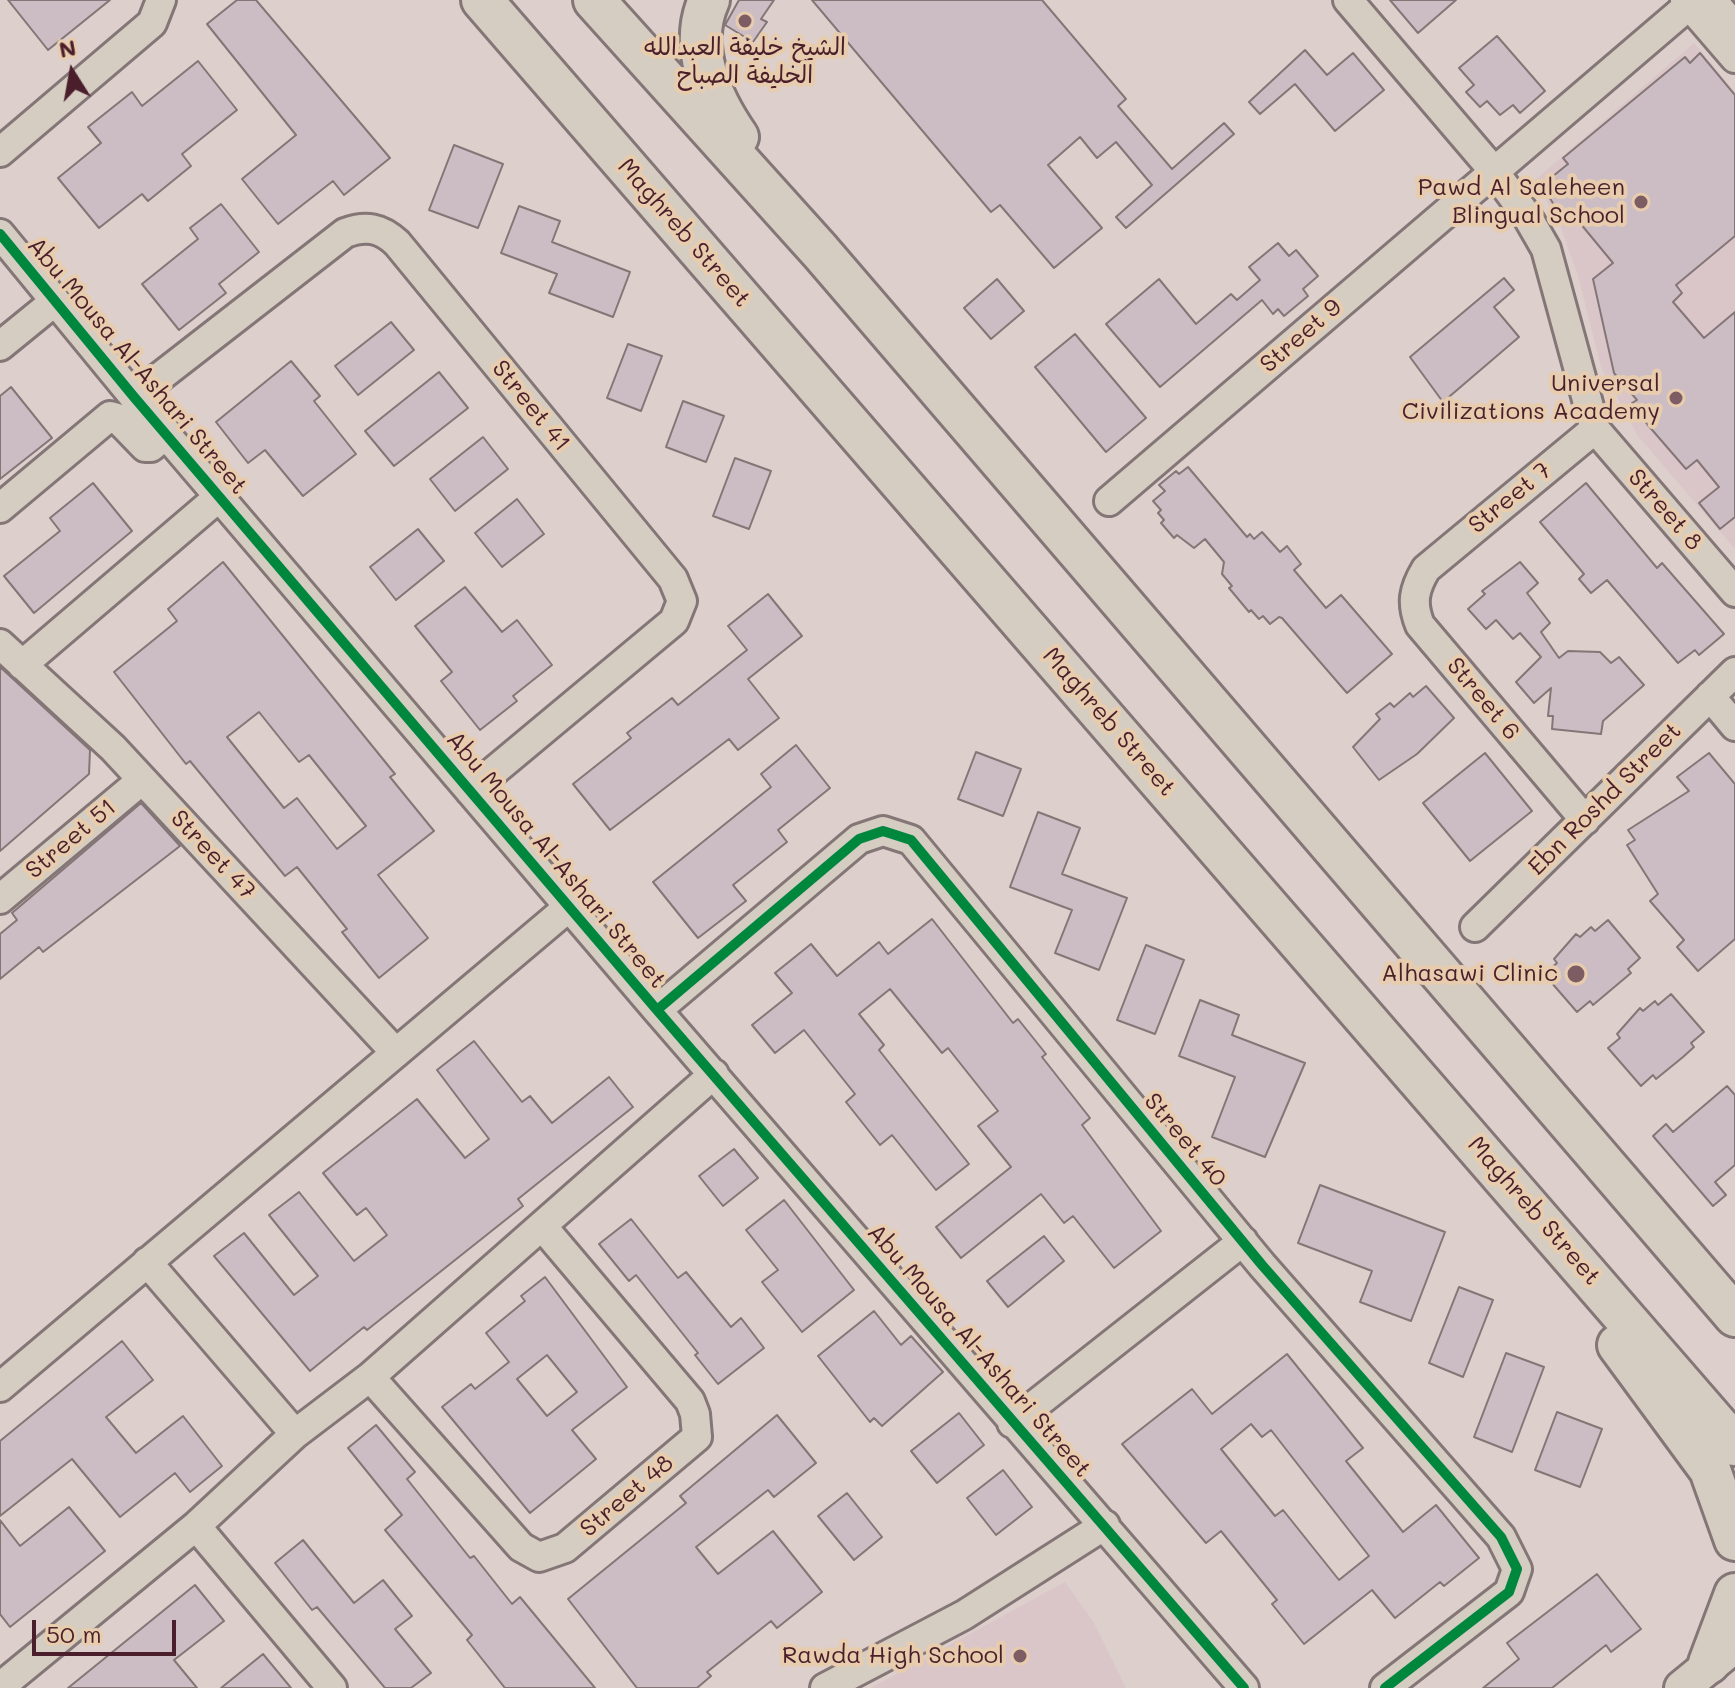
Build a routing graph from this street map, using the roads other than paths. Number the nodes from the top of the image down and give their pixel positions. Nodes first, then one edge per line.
1 (161, 0) edge
2 (482, 0) edge
3 (709, 0) edge
4 (1348, 0) edge
5 (1695, 1) edge
6 (597, 3) edge
7 (1735, 27) edge
8 (1735, 58) edge
9 (0, 152) edge
10 (1493, 170) junction
11 (0, 234) edge
12 (806, 236) junction
13 (54, 302) junction
14 (0, 346) edge
15 (134, 397) junction
16 (1595, 429) junction
17 (167, 433) junction
18 (220, 496) junction
19 (1109, 501) dead end
20 (0, 508) edge
21 (1426, 569) joint
22 (1735, 592) edge
23 (0, 644) edge
24 (22, 665) junction
25 (1735, 672) edge
26 (1710, 696) junction
27 (1735, 726) edge
28 (142, 780) junction
29 (470, 791) junction
30 (1585, 820) junction
31 (0, 899) edge
32 (570, 906) junction
33 (1475, 927) dead end
34 (657, 1010) junction
35 (396, 1053) junction
36 (714, 1074) junction
37 (1456, 1121) junction
38 (1620, 1182) junction
39 (542, 1226) junction
40 (1243, 1241) junction
41 (147, 1262) junction
42 (1735, 1302) edge
43 (1735, 1316) edge
44 (370, 1377) junction
45 (0, 1387) edge
46 (1012, 1423) junction
47 (295, 1434) junction
48 (1735, 1445) edge
49 (1105, 1525) junction
50 (196, 1526) junction
51 (1735, 1540) edge
52 (1735, 1594) edge
53 (1708, 1665) edge
54 (0, 1687) edge
55 (332, 1688) edge
56 (825, 1688) edge
57 (1244, 1688) edge
58 (1385, 1688) edge

1 - 9 street
2 - 37 highway, Maghreb Street
3 - 12 highway
4 - 10 street
5 - 7 street
5 - 8 street
5 - 10 street, Street 9
6 - 12 highway
10 - 16 street
10 - 19 street, Street 9
11 - 13 street, Abu Mousa Al-Ashari Street
12 - 38 highway
13 - 14 street
13 - 15 street, Abu Mousa Al-Ashari Street
15 - 17 street, Abu Mousa Al-Ashari Street
15 - 29 street, Street 41
16 - 21 street, Street 7
16 - 22 street, Street 8
17 - 18 street, Abu Mousa Al-Ashari Street
17 - 20 street
18 - 24 street
18 - 29 street, Abu Mousa Al-Ashari Street
21 - 30 street, Street 6
23 - 24 street, Street 47
24 - 28 street, Street 47
25 - 26 street, Ebn Roshd Street
26 - 27 street
26 - 30 street, Ebn Roshd Street
28 - 31 street, Street 51
28 - 35 street, Street 47
29 - 32 street, Abu Mousa Al-Ashari Street
30 - 33 street, Ebn Roshd Street
32 - 34 street, Abu Mousa Al-Ashari Street
32 - 35 street
34 - 36 street, Abu Mousa Al-Ashari Street
34 - 40 street, Street 40
35 - 41 street
36 - 39 street
36 - 46 street, Abu Mousa Al-Ashari Street
37 - 48 highway, Maghreb Street
37 - 51 highway
38 - 42 main road
38 - 43 highway
39 - 44 street
39 - 44 street, Street 48
40 - 46 street
40 - 58 street, Street 40
41 - 45 street
41 - 47 street
44 - 47 street
46 - 49 street, Abu Mousa Al-Ashari Street
47 - 50 street
49 - 56 street
49 - 57 street, Abu Mousa Al-Ashari Street
50 - 54 street
50 - 55 street
52 - 53 highway

